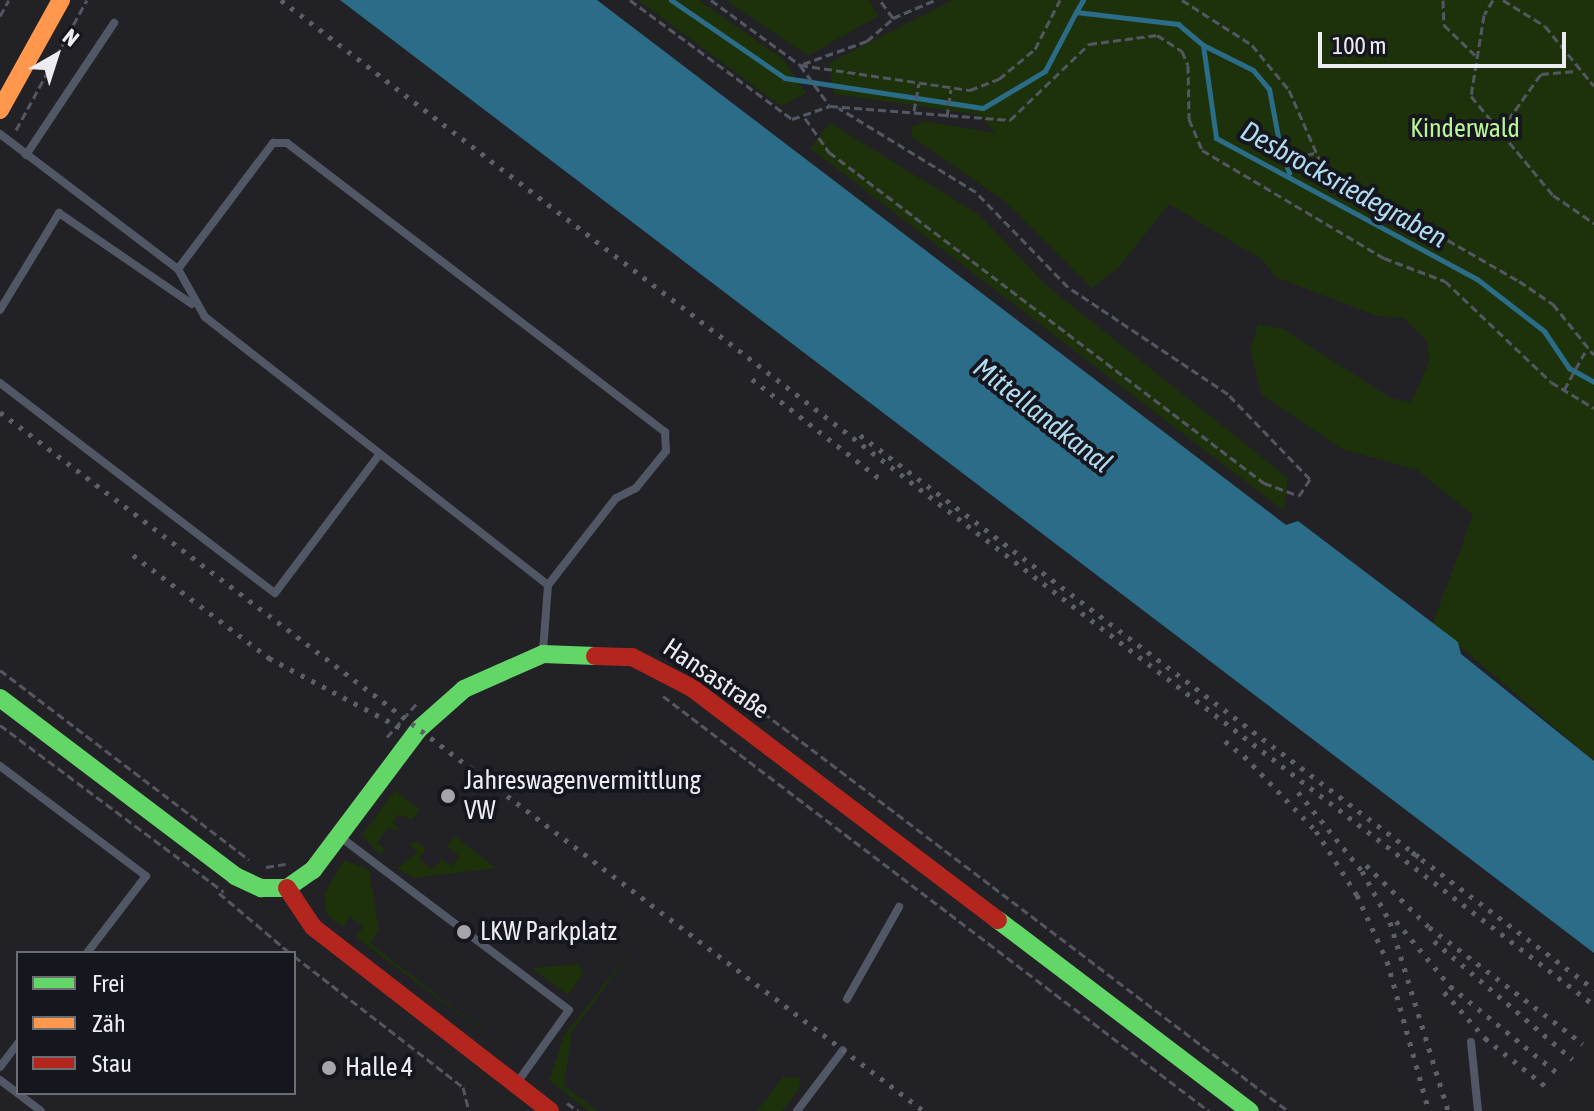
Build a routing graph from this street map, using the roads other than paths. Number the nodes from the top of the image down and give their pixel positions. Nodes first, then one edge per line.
1 (61, 0) edge
2 (114, 23) dead end
3 (0, 110) edge
4 (0, 134) edge
5 (26, 155) junction
6 (178, 269) junction
7 (192, 304) junction
8 (0, 310) edge
9 (0, 383) edge
10 (379, 455) junction
11 (548, 585) junction
12 (543, 654) junction
13 (0, 698) edge
14 (0, 766) edge
15 (338, 836) junction
16 (287, 888) junction
17 (899, 907) dead end
18 (89, 951) edge
19 (847, 999) dead end
20 (1471, 1042) dead end
21 (16, 1046) edge
22 (843, 1050) dead end
23 (0, 1067) edge
24 (0, 1080) edge
25 (517, 1083) junction
26 (16, 1092) edge
27 (20, 1095) edge
28 (1238, 1107) edge
29 (41, 1111) edge
30 (550, 1111) edge
31 (797, 1111) edge
32 (1478, 1111) edge

1 - 3 street
2 - 5 lane
4 - 5 lane
5 - 6 lane
6 - 7 lane
6 - 11 lane
7 - 8 lane
7 - 10 lane
9 - 10 lane
10 - 11 lane
11 - 12 lane
12 - 15 street, Hansastraße
12 - 28 street, Hansastraße
13 - 16 street
14 - 18 lane
15 - 16 street, Hansastraße
15 - 25 lane
16 - 25 street
17 - 19 lane
20 - 32 lane
21 - 23 lane
22 - 31 lane
24 - 26 lane
25 - 30 street
27 - 29 lane

